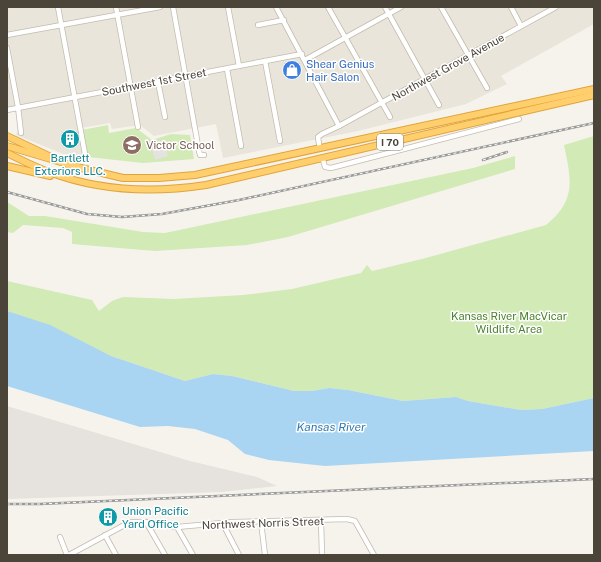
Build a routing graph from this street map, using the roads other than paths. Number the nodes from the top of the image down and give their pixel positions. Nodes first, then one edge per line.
1 (58, 7) edge
2 (116, 7) edge
3 (160, 7) edge
4 (173, 7) edge
5 (228, 7) edge
6 (276, 7) edge
7 (328, 7) edge
8 (385, 7) edge
9 (401, 7) edge
10 (441, 7) edge
11 (511, 7) edge
12 (556, 7) edge
13 (389, 14) junction
14 (118, 15) junction
15 (284, 20) junction
16 (62, 25) junction
17 (258, 25) dead end
18 (521, 26) junction
19 (7, 35) edge
20 (346, 38) junction
21 (7, 48) edge
22 (302, 54) junction
23 (468, 56) junction
24 (305, 60) junction
25 (265, 62) junction
26 (239, 66) junction
27 (227, 69) junction
28 (185, 76) junction
29 (425, 79) junction
30 (158, 82) junction
31 (130, 87) junction
32 (487, 88) dead end
33 (594, 89) edge
34 (594, 95) edge
35 (74, 97) junction
36 (382, 103) junction
37 (439, 105) dead end
38 (18, 107) junction
39 (7, 110) edge
40 (165, 117) dead end
41 (390, 117) dead end
42 (519, 119) dead end
43 (340, 126) junction
44 (138, 127) dead end
45 (21, 133) dead end
46 (7, 136) edge
47 (280, 141) dead end
48 (319, 144) dead end
49 (7, 146) edge
50 (241, 146) dead end
51 (7, 153) edge
52 (85, 154) dead end
53 (204, 155) dead end
54 (56, 160) junction
55 (323, 160) dead end
56 (7, 166) edge
57 (85, 183) junction
58 (321, 520) junction
59 (146, 522) junction
60 (261, 522) junction
61 (223, 524) junction
62 (177, 527) junction
63 (105, 535) junction
64 (60, 537) dead end
65 (68, 555) edge
66 (116, 555) edge
67 (165, 555) edge
68 (193, 555) edge
69 (239, 555) edge
70 (265, 555) edge
71 (322, 555) edge
72 (374, 555) edge

1 - 16 street
2 - 14 street
3 - 14 street
4 - 28 street
5 - 26 street
6 - 15 street
7 - 20 street
8 - 13 street
9 - 13 street
10 - 23 street
11 - 18 street
12 - 18 street, Northwest Grove Avenue
13 - 20 street
13 - 29 street
14 - 16 street
14 - 31 street
15 - 17 street
15 - 22 street
16 - 19 street
16 - 35 street
18 - 23 street, Northwest Grove Avenue
20 - 24 street
20 - 36 street
21 - 38 street
22 - 24 street
22 - 25 street, Southwest 1st Street
23 - 29 street, Northwest Grove Avenue
23 - 32 street
24 - 43 street
25 - 26 street, Southwest 1st Street
25 - 47 street
26 - 27 street, Southwest 1st Street
27 - 28 street, Southwest 1st Street
27 - 50 street
28 - 30 street, Southwest 1st Street
28 - 53 street
29 - 36 street, Northwest Grove Avenue
29 - 37 street
30 - 31 street, Southwest 1st Street
30 - 40 street
31 - 35 street, Southwest 1st Street
31 - 44 street
33 - 54 highway, I 70
34 - 57 highway, I 70
35 - 38 street, Southwest 1st Street
35 - 52 street
36 - 41 street
36 - 43 street, Northwest Grove Avenue
38 - 39 street, Southwest 1st Street
38 - 45 street
42 - 55 street
43 - 48 street, Northwest Grove Avenue
46 - 54 highway
49 - 54 highway, I 70
51 - 57 highway, I 70
56 - 57 highway
58 - 60 street, Northwest Norris Street
58 - 71 street
58 - 72 street, Northwest Norris Street
59 - 62 street, Northwest Norris Street
59 - 63 street, Northwest Norris Street
59 - 67 street
60 - 61 street, Northwest Norris Street
60 - 70 street
61 - 62 street, Northwest Norris Street
61 - 69 street
62 - 68 street
63 - 65 street, Northwest Norris Street
63 - 66 street
64 - 65 street

